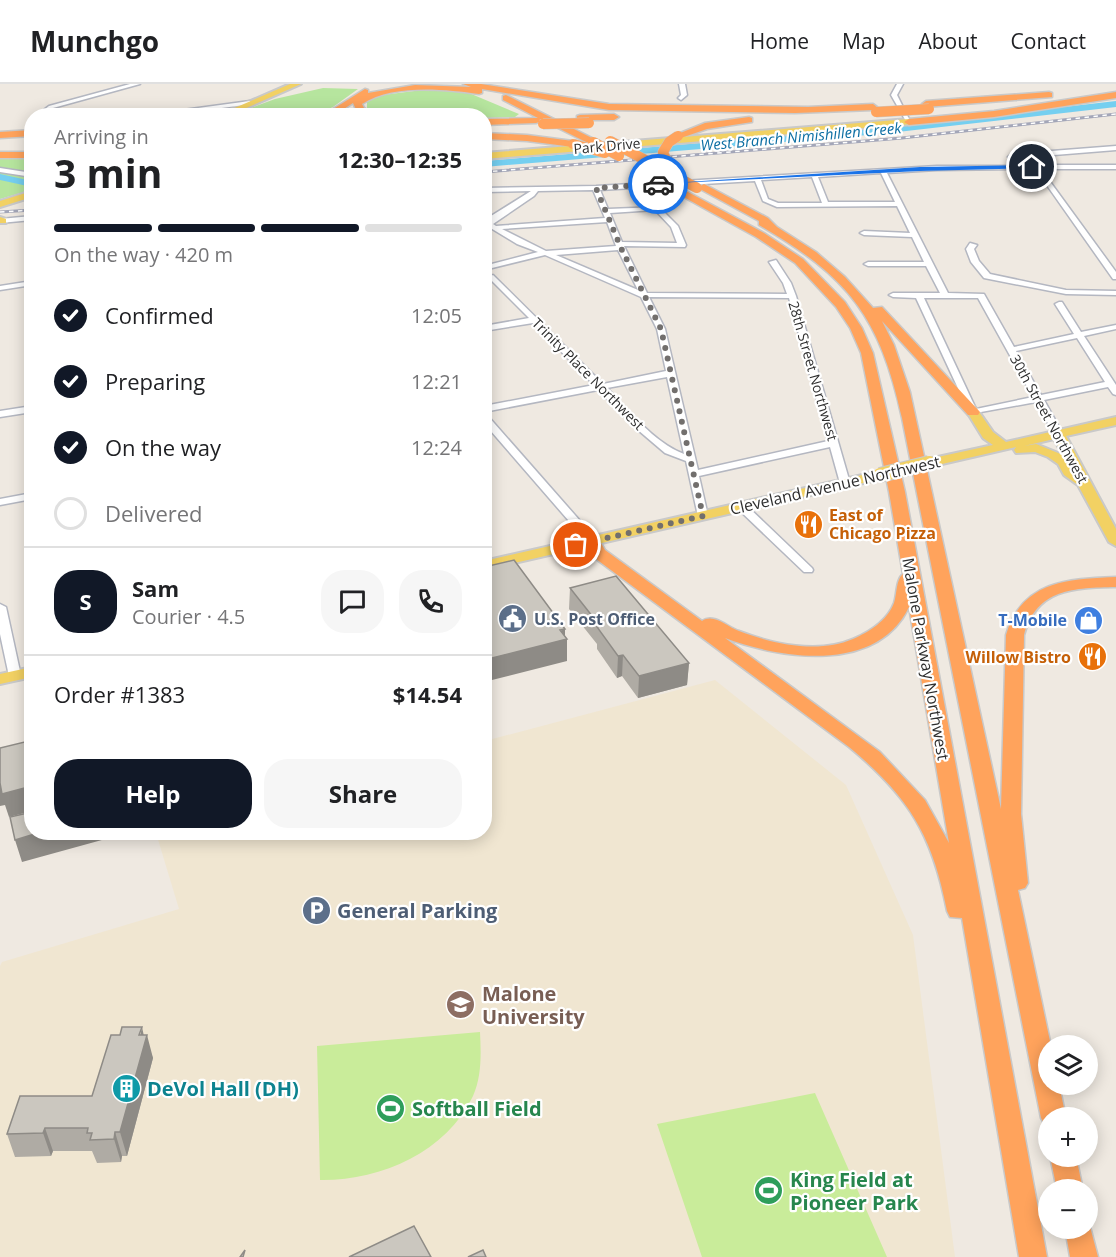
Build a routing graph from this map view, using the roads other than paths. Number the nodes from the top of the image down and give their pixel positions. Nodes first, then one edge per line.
1 (137, 84) edge
2 (297, 84) edge
3 (405, 84) edge
4 (442, 84) edge
5 (467, 84) edge
6 (682, 84) edge
7 (900, 84) edge
8 (130, 85) edge
9 (486, 87) junction
10 (1116, 87) edge
11 (1116, 93) edge
12 (681, 98) dead end
13 (250, 103) junction
14 (50, 108) edge
15 (214, 108) edge
16 (238, 108) edge
17 (340, 108) edge
18 (359, 108) edge
19 (928, 108) junction
20 (806, 110) junction
21 (876, 111) junction
22 (696, 119) dead end
23 (492, 121) edge
24 (536, 121) junction
25 (628, 121) dead end
26 (909, 122) junction
27 (492, 125) edge
28 (588, 129) junction
29 (24, 134) edge
30 (492, 136) edge
31 (0, 137) edge
32 (24, 138) edge
33 (24, 144) edge
34 (0, 145) edge
35 (1116, 148) edge
36 (1098, 149) junction
37 (0, 154) edge
38 (24, 155) edge
39 (492, 155) edge
40 (1032, 167) junction
41 (1115, 168) edge
42 (0, 170) edge
43 (645, 171) junction
44 (883, 171) junction
45 (24, 174) edge
46 (814, 175) junction
47 (757, 178) junction
48 (596, 188) junction
49 (700, 188) junction
50 (536, 189) junction
51 (492, 190) edge
52 (24, 196) edge
53 (0, 204) edge
54 (900, 204) junction
55 (826, 205) junction
56 (607, 216) junction
57 (24, 219) edge
58 (492, 220) edge
59 (1, 221) edge
60 (494, 228) joint
61 (864, 233) dead end
62 (915, 235) junction
63 (973, 245) dead end
64 (620, 246) junction
65 (545, 253) junction
66 (773, 262) dead end
67 (868, 264) dead end
68 (929, 264) junction
69 (492, 266) edge
70 (1115, 273) edge
71 (839, 275) junction
72 (493, 277) dead end
73 (24, 284) edge
74 (0, 288) edge
75 (1116, 293) edge
76 (643, 295) junction
77 (792, 296) junction
78 (893, 296) dead end
79 (918, 296) junction
80 (945, 296) junction
81 (1059, 304) dead end
82 (534, 320) junction
83 (1116, 327) edge
84 (492, 328) edge
85 (1079, 335) junction
86 (1011, 350) junction
87 (672, 373) junction
88 (1109, 384) junction
89 (600, 386) junction
90 (1116, 392) edge
91 (1039, 398) junction
92 (492, 407) edge
93 (24, 410) edge
94 (973, 412) junction
95 (0, 414) edge
96 (1116, 421) edge
97 (492, 426) edge
98 (1058, 434) junction
99 (833, 443) junction
100 (1004, 446) junction
101 (691, 460) junction
102 (933, 462) junction
103 (693, 474) junction
104 (845, 483) junction
105 (1085, 483) junction
106 (24, 498) edge
107 (0, 502) edge
108 (742, 507) junction
109 (703, 516) junction
110 (592, 542) junction
111 (1116, 542) edge
112 (492, 564) edge
113 (909, 564) junction
114 (808, 570) dead end
115 (1116, 582) edge
116 (0, 607) edge
117 (16, 676) edge
118 (994, 1036) junction
119 (1037, 1036) junction
120 (1052, 1107) edge
121 (1080, 1239) edge
122 (1033, 1257) edge
123 (1084, 1257) edge

1 - 8 street
2 - 13 main road
3 - 17 highway
4 - 28 highway
5 - 9 highway
6 - 12 street
7 - 26 street
8 - 14 street
9 - 20 highway
9 - 28 highway
10 - 19 highway
11 - 19 highway
11 - 26 highway
13 - 15 street
13 - 16 main road
18 - 28 highway
19 - 21 highway, bridge
20 - 21 highway
20 - 28 highway
21 - 22 highway
21 - 49 highway, bridge
23 - 24 highway
24 - 27 highway
24 - 28 highway, bridge
25 - 28 highway
26 - 39 main road, Park Drive
28 - 43 highway, bridge
28 - 49 highway, bridge
29 - 31 highway
30 - 43 highway, bridge
31 - 32 highway
33 - 34 highway
35 - 36 street
36 - 40 street
36 - 41 street
37 - 38 highway
40 - 41 street
40 - 44 street
40 - 70 street
42 - 45 street
43 - 113 highway, Malone Parkway Northwest
44 - 46 street
44 - 54 street
46 - 47 street
46 - 55 street
47 - 48 street
47 - 55 street
48 - 50 street
48 - 56 street
49 - 71 highway, Malone Parkway Northwest
50 - 51 street
50 - 58 street
52 - 53 main road
54 - 55 street
54 - 62 street
56 - 60 street
56 - 64 street
56 - 64 street
57 - 59 street
60 - 65 street
61 - 62 street
62 - 68 street
63 - 75 street
64 - 65 street
64 - 76 street
65 - 69 street
65 - 76 street
66 - 77 street, 28th Street Northwest
67 - 68 street
68 - 80 street
71 - 94 highway
71 - 119 highway, Malone Parkway Northwest
72 - 82 street, Trinity Place Northwest
73 - 74 street
76 - 77 street
76 - 87 street
77 - 99 street, 28th Street Northwest
78 - 79 street
79 - 80 street
79 - 94 street
80 - 86 street, 30th Street Northwest
81 - 85 street
82 - 84 street
82 - 89 street, Trinity Place Northwest
83 - 85 street
85 - 86 street
85 - 88 street
86 - 91 street, 30th Street Northwest
87 - 89 street
87 - 101 street
88 - 90 street
88 - 91 street
89 - 92 street
89 - 101 street, Trinity Place Northwest
91 - 94 street
91 - 98 street, 30th Street Northwest
93 - 95 street
94 - 100 main road
96 - 98 main road, Cleveland Avenue Northwest
97 - 110 street
98 - 100 main road, Cleveland Avenue Northwest
98 - 105 main road, 30th Street Northwest
99 - 103 street
99 - 104 street, 28th Street Northwest
100 - 102 main road, Cleveland Avenue Northwest
101 - 103 street
102 - 104 main road, Cleveland Avenue Northwest, bridge
102 - 105 main road
103 - 109 street
104 - 108 main road, Cleveland Avenue Northwest
105 - 111 main road, 30th Street Northwest
106 - 107 street
108 - 109 main road, Cleveland Avenue Northwest
108 - 114 street
109 - 110 main road, Cleveland Avenue Northwest
110 - 112 main road, Cleveland Avenue Northwest
110 - 113 highway
110 - 118 highway
113 - 118 highway, Malone Parkway Northwest
115 - 119 highway
116 - 117 street
118 - 122 highway, Malone Parkway Northwest
119 - 120 highway, Malone Parkway Northwest
121 - 123 highway

